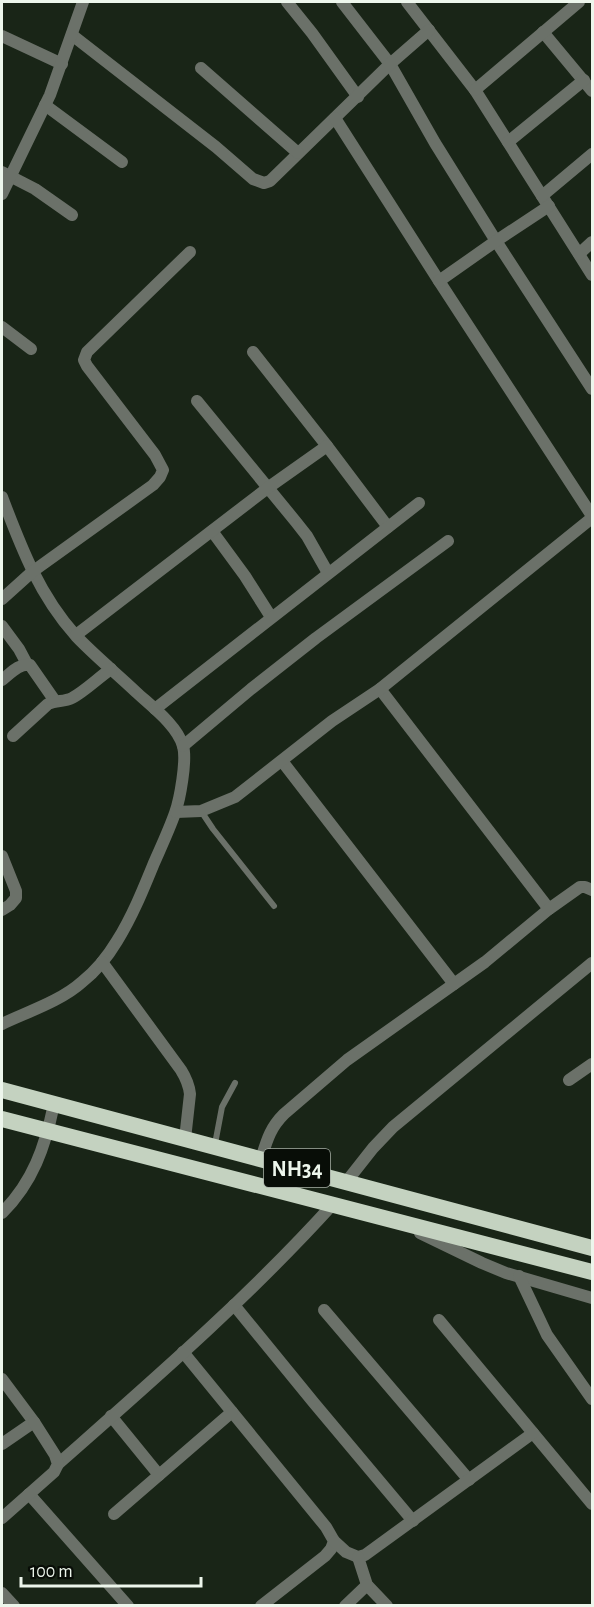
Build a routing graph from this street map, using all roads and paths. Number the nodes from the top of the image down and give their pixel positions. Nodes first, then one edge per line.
1 (287, 2) edge
2 (342, 2) edge
3 (407, 2) edge
4 (579, 2) edge
5 (79, 3) edge
6 (429, 30) junction
7 (543, 32) junction
8 (72, 35) junction
9 (2, 36) edge
10 (62, 64) junction
11 (390, 64) junction
12 (201, 68) dead end
13 (584, 80) junction
14 (475, 90) junction
15 (592, 91) edge
16 (358, 97) junction
17 (45, 105) junction
18 (335, 118) junction
19 (508, 142) junction
20 (298, 153) junction
21 (592, 154) edge
22 (122, 162) dead end
23 (6, 174) edge
24 (2, 194) edge
25 (546, 201) junction
26 (72, 215) dead end
27 (496, 241) junction
28 (592, 242) edge
29 (190, 252) dead end
30 (579, 254) junction
31 (592, 275) edge
32 (439, 281) junction
33 (2, 327) edge
34 (31, 349) dead end
35 (253, 352) dead end
36 (592, 389) edge
37 (197, 401) dead end
38 (327, 446) junction
39 (269, 487) junction
40 (2, 497) edge
41 (419, 503) dead end
42 (4, 513) edge
43 (592, 517) edge
44 (388, 527) junction
45 (212, 531) junction
46 (448, 541) dead end
47 (32, 572) junction
48 (328, 573) junction
49 (2, 599) edge
50 (272, 617) junction
51 (2, 626) edge
52 (76, 635) junction
53 (27, 664) junction
54 (111, 669) junction
55 (2, 680) edge
56 (380, 689) junction
57 (55, 701) junction
58 (155, 709) junction
59 (13, 736) dead end
60 (183, 746) junction
61 (282, 761) junction
62 (176, 812) junction
63 (201, 812) junction
64 (2, 856) edge
65 (592, 890) edge
66 (274, 906) dead end
67 (549, 909) junction
68 (2, 910) edge
69 (102, 962) junction
70 (592, 963) edge
71 (454, 984) junction
72 (2, 1024) edge
73 (592, 1064) edge
74 (570, 1080) dead end
75 (235, 1083) dead end
76 (2, 1090) edge
77 (54, 1104) junction
78 (2, 1119) edge
79 (48, 1131) junction
80 (185, 1139) junction
81 (215, 1147) junction
82 (261, 1159) junction
83 (347, 1181) junction
84 (333, 1204) junction
85 (2, 1213) edge
86 (393, 1220) junction
87 (592, 1248) edge
88 (592, 1272) edge
89 (519, 1276) junction
90 (592, 1298) edge
91 (234, 1305) junction
92 (324, 1310) dead end
93 (439, 1320) dead end
94 (183, 1352) junction
95 (2, 1379) edge
96 (592, 1399) edge
97 (232, 1412) junction
98 (111, 1416) junction
99 (34, 1422) junction
100 (533, 1433) junction
101 (2, 1444) edge
102 (58, 1464) junction
103 (159, 1475) junction
104 (469, 1480) junction
105 (29, 1494) junction
106 (592, 1504) edge
107 (114, 1514) dead end
108 (2, 1518) edge
109 (413, 1521) junction
110 (334, 1541) junction
111 (358, 1557) junction
112 (367, 1585) junction
113 (2, 1593) edge
114 (14, 1605) edge
115 (128, 1605) edge
116 (261, 1605) edge
117 (345, 1605) edge
118 (387, 1605) edge

1 - 16 street
2 - 11 street
3 - 6 street
4 - 7 street
5 - 8 street
6 - 11 street
6 - 14 street
7 - 13 street
7 - 14 street
8 - 10 street
8 - 20 street
9 - 10 street
10 - 17 street
11 - 16 street
11 - 27 street
12 - 20 street
13 - 15 street
13 - 19 street
14 - 19 street
16 - 18 street
17 - 22 street
17 - 23 street
18 - 20 street
18 - 32 street
19 - 25 street
21 - 25 street
23 - 24 street
23 - 26 street
25 - 27 street
25 - 30 street
27 - 32 street
27 - 36 street
28 - 30 street
29 - 47 street
30 - 31 street
32 - 43 street
33 - 34 street
35 - 38 street
37 - 39 street
38 - 39 street
38 - 44 street
39 - 45 street
39 - 48 street
40 - 42 street
41 - 44 street
42 - 47 street
43 - 56 street
44 - 48 street
45 - 50 street
45 - 52 street
46 - 60 street
47 - 49 street
47 - 52 street
48 - 50 street
50 - 58 street
51 - 53 street
52 - 54 street
53 - 55 street
53 - 57 street
54 - 57 street
54 - 58 street
56 - 61 street
56 - 67 street
57 - 59 street
58 - 60 street
60 - 62 street
61 - 63 street
61 - 71 street
62 - 63 street
62 - 69 street
63 - 66 lane
64 - 68 street
65 - 67 street
67 - 71 street
69 - 72 street
69 - 80 street
70 - 83 street
71 - 82 street
73 - 74 street
75 - 81 lane
76 - 77 highway, NH34
77 - 79 street
77 - 80 highway, NH34
78 - 79 highway, NH34
79 - 84 highway, NH34
79 - 85 street
80 - 81 highway, NH34
81 - 82 highway, NH34
82 - 83 highway, NH34
83 - 87 highway, NH34
84 - 86 highway, NH34
84 - 91 street
86 - 88 highway, NH34
86 - 89 street
89 - 90 street
89 - 96 street
91 - 94 street
91 - 109 street
92 - 104 street
93 - 100 street
94 - 97 street
94 - 98 street
95 - 99 street
97 - 103 street
97 - 110 street
98 - 102 street
98 - 103 street
99 - 101 street
99 - 102 street
100 - 104 street
100 - 106 street
102 - 105 street
103 - 107 street
104 - 109 street
105 - 108 street
105 - 115 street
109 - 111 street
110 - 111 street
110 - 116 street
111 - 112 street
112 - 117 street
112 - 118 street
113 - 114 street

